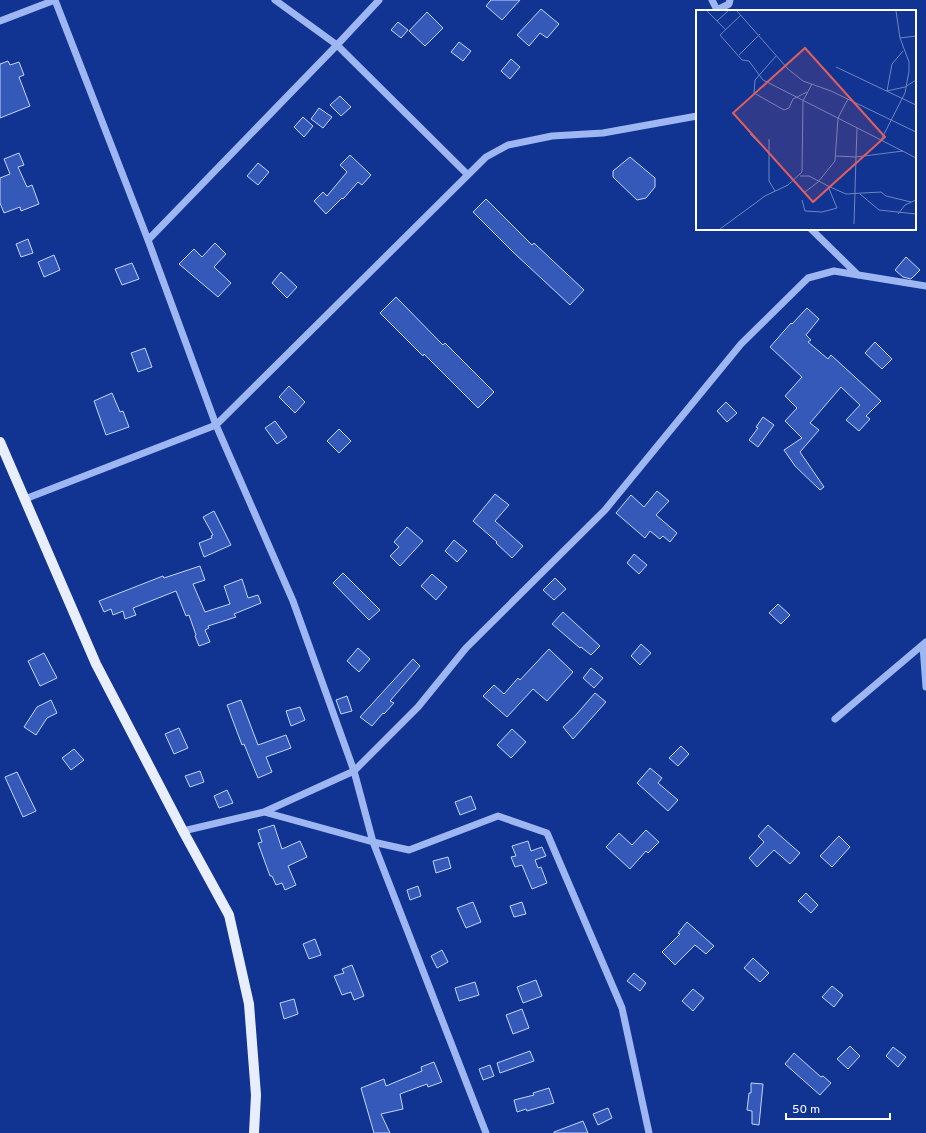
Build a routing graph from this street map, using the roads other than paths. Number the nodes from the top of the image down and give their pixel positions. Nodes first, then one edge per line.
1 (55, 0) edge
2 (276, 0) edge
3 (378, 0) edge
4 (712, 0) edge
5 (730, 0) edge
6 (717, 10) edge
7 (719, 10) edge
8 (0, 20) edge
9 (337, 45) junction
10 (696, 116) edge
11 (468, 174) junction
12 (812, 230) edge
13 (148, 240) junction
14 (858, 275) junction
15 (926, 286) edge
16 (216, 425) junction
17 (0, 442) edge
18 (25, 499) junction
19 (924, 644) edge
20 (926, 687) edge
21 (835, 719) dead end
22 (354, 771) junction
23 (264, 812) junction
24 (183, 831) junction
25 (373, 842) junction
26 (254, 1133) edge
27 (486, 1133) edge
28 (649, 1133) edge

1 - 8 street
1 - 13 street
2 - 9 street
3 - 9 street
4 - 6 street
5 - 7 street
9 - 11 street
9 - 13 street
10 - 11 street
11 - 16 street
12 - 14 street
13 - 16 street
14 - 15 street
14 - 22 street
16 - 18 street
16 - 22 street
17 - 18 main road
18 - 24 main road
19 - 20 street
19 - 21 street
22 - 23 street
22 - 25 street
23 - 24 street
23 - 25 street
24 - 26 main road
25 - 27 street
25 - 28 street

